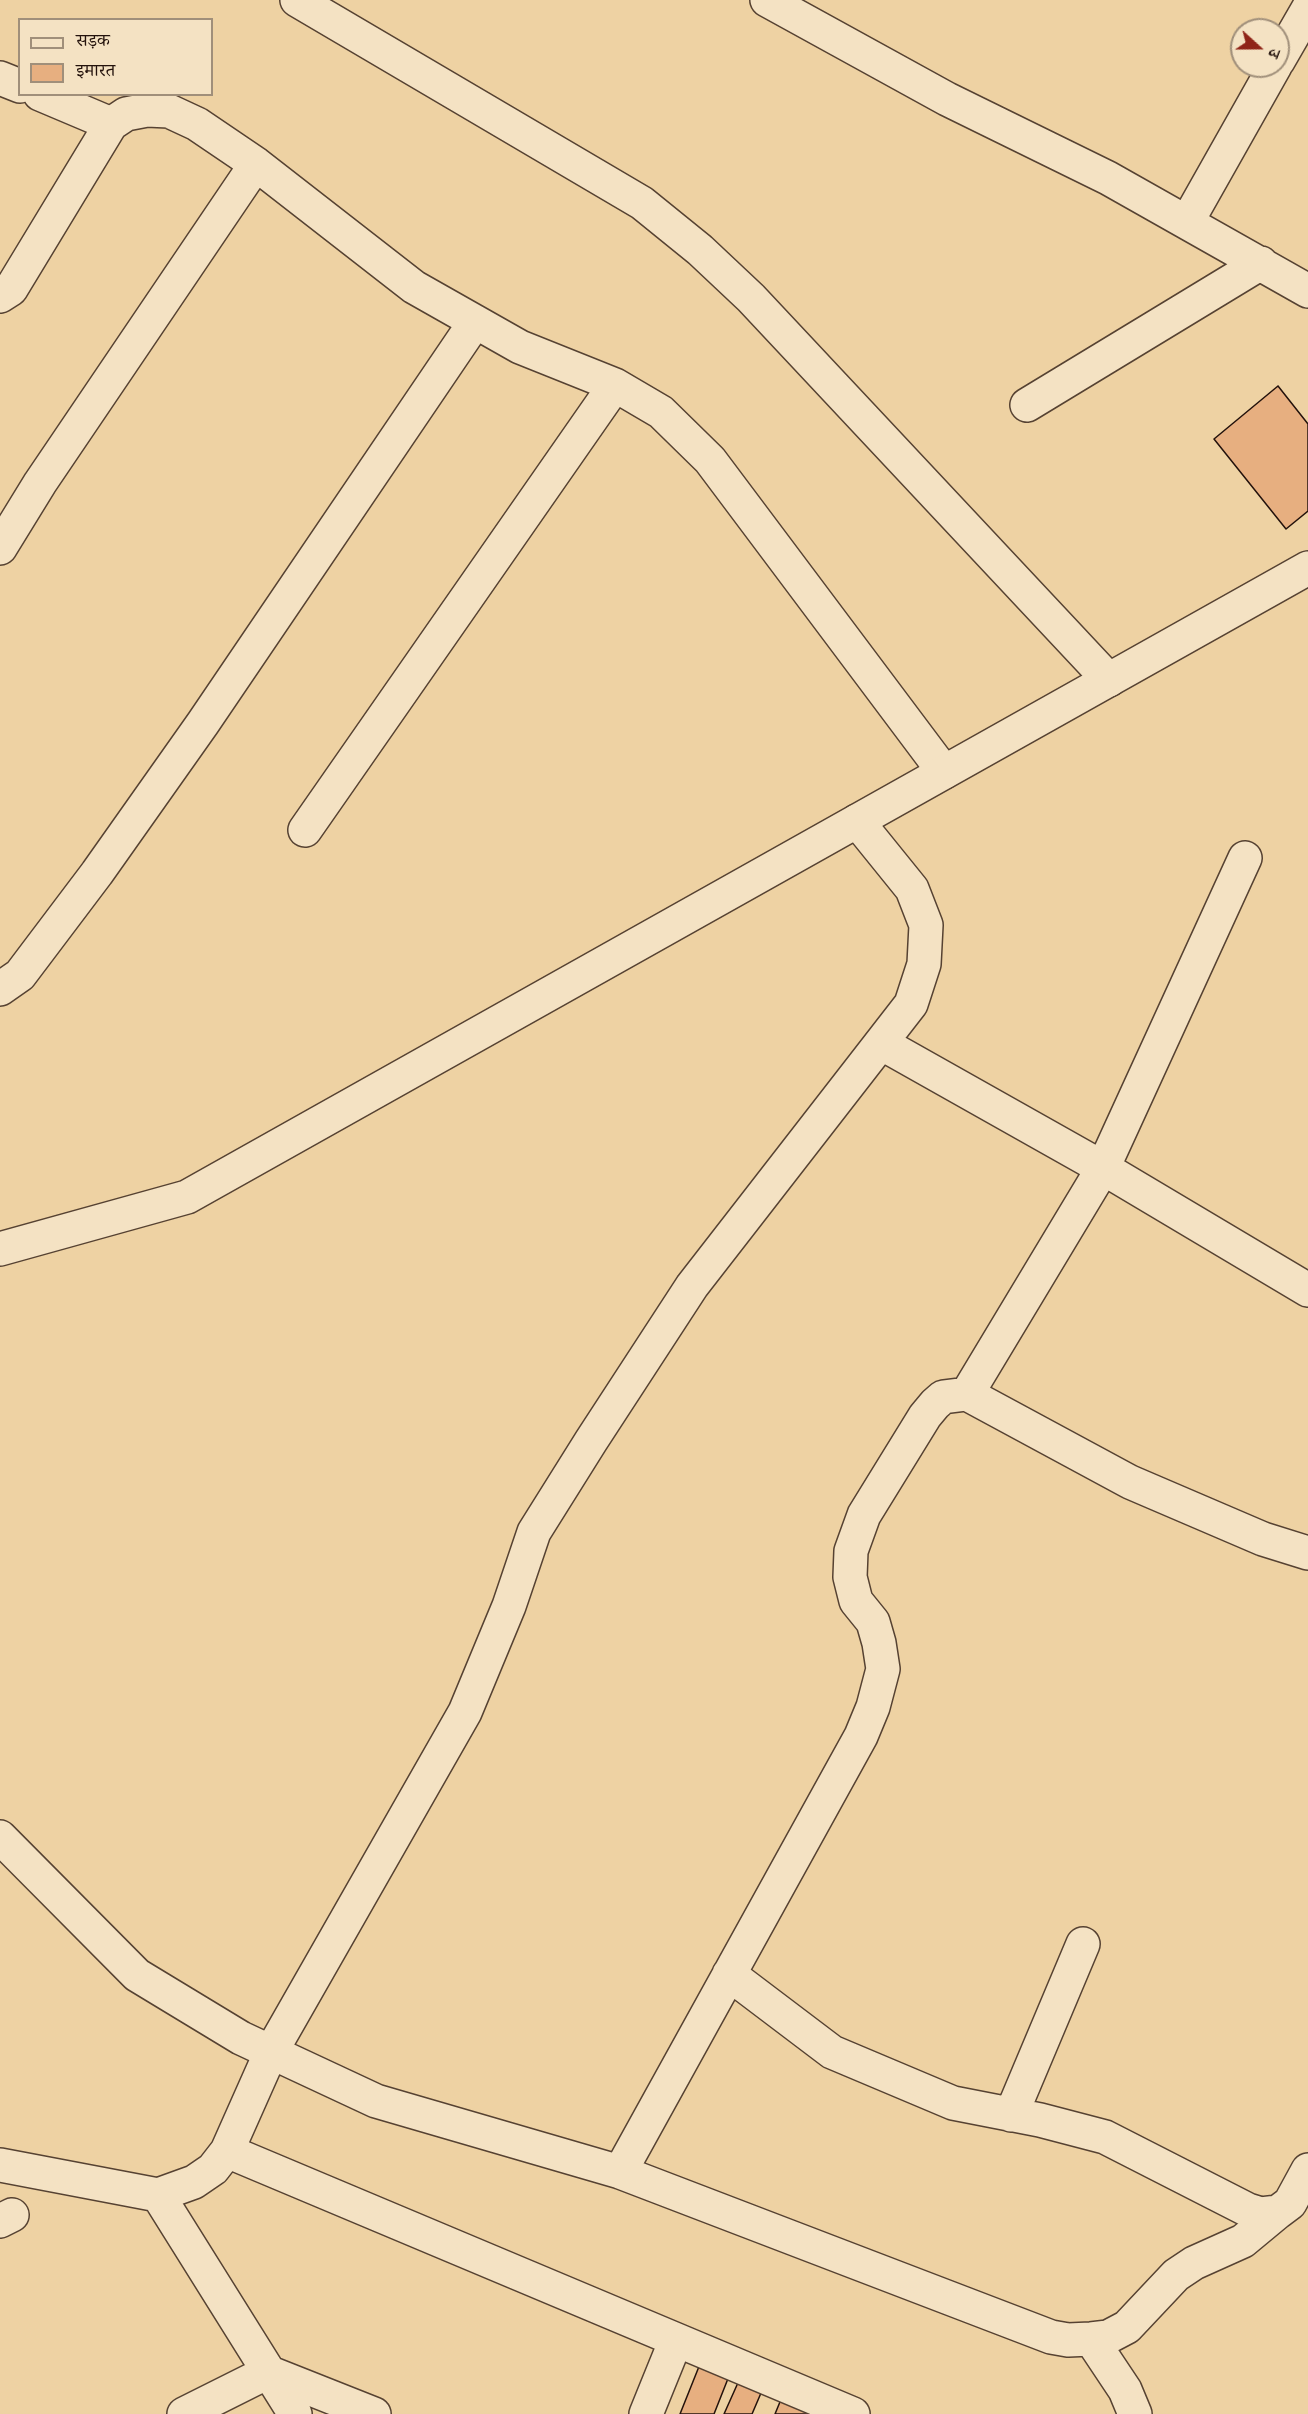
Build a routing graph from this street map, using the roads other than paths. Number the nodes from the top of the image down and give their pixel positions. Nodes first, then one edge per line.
1 (297, 0) edge
2 (767, 0) edge
3 (1308, 9) edge
4 (1290, 40) edge
5 (0, 78) edge
6 (1268, 78) edge
7 (18, 85) edge
8 (45, 96) edge
9 (111, 124) junction
10 (256, 164) junction
11 (1187, 222) junction
12 (1261, 263) junction
13 (1308, 291) edge
14 (0, 296) edge
15 (475, 322) junction
16 (615, 385) junction
17 (1027, 405) dead end
18 (0, 548) edge
19 (1308, 568) edge
20 (1109, 680) junction
21 (944, 772) junction
22 (857, 821) junction
23 (305, 830) dead end
24 (1245, 858) dead end
25 (0, 989) edge
26 (881, 1043) junction
27 (1103, 1168) junction
28 (1, 1248) edge
29 (1308, 1290) edge
30 (967, 1394) junction
31 (1308, 1553) edge
32 (0, 1837) edge
33 (1083, 1944) dead end
34 (729, 1974) junction
35 (271, 2052) junction
36 (1011, 2115) junction
37 (227, 2151) junction
38 (0, 2165) edge
39 (1308, 2170) edge
40 (620, 2172) junction
41 (158, 2194) junction
42 (1278, 2212) junction
43 (1091, 2339) junction
44 (676, 2340) junction
45 (268, 2372) junction
46 (184, 2414) edge
47 (295, 2414) edge
48 (374, 2414) edge
49 (646, 2414) edge
50 (853, 2414) edge
51 (1135, 2414) edge

1 - 20 street
2 - 11 street
3 - 4 street
5 - 7 street
6 - 11 street
8 - 9 street
9 - 10 street
9 - 14 street
10 - 15 street
10 - 18 street
11 - 12 street
12 - 13 street
12 - 17 street
15 - 16 street
15 - 25 street
16 - 21 street
16 - 23 street
19 - 20 street
20 - 21 street
21 - 22 street
22 - 26 street
22 - 28 street
24 - 27 street
26 - 27 street
26 - 35 street
27 - 29 street
27 - 30 street
30 - 31 street
30 - 34 street
32 - 35 street
33 - 36 street
34 - 36 street
34 - 40 street
35 - 37 street
35 - 40 street
36 - 42 street
37 - 41 street
37 - 44 street
38 - 41 street
39 - 42 street
40 - 43 street
41 - 45 street
42 - 43 street
43 - 51 street
44 - 49 street
44 - 50 street
45 - 46 street
45 - 47 street
45 - 48 street

